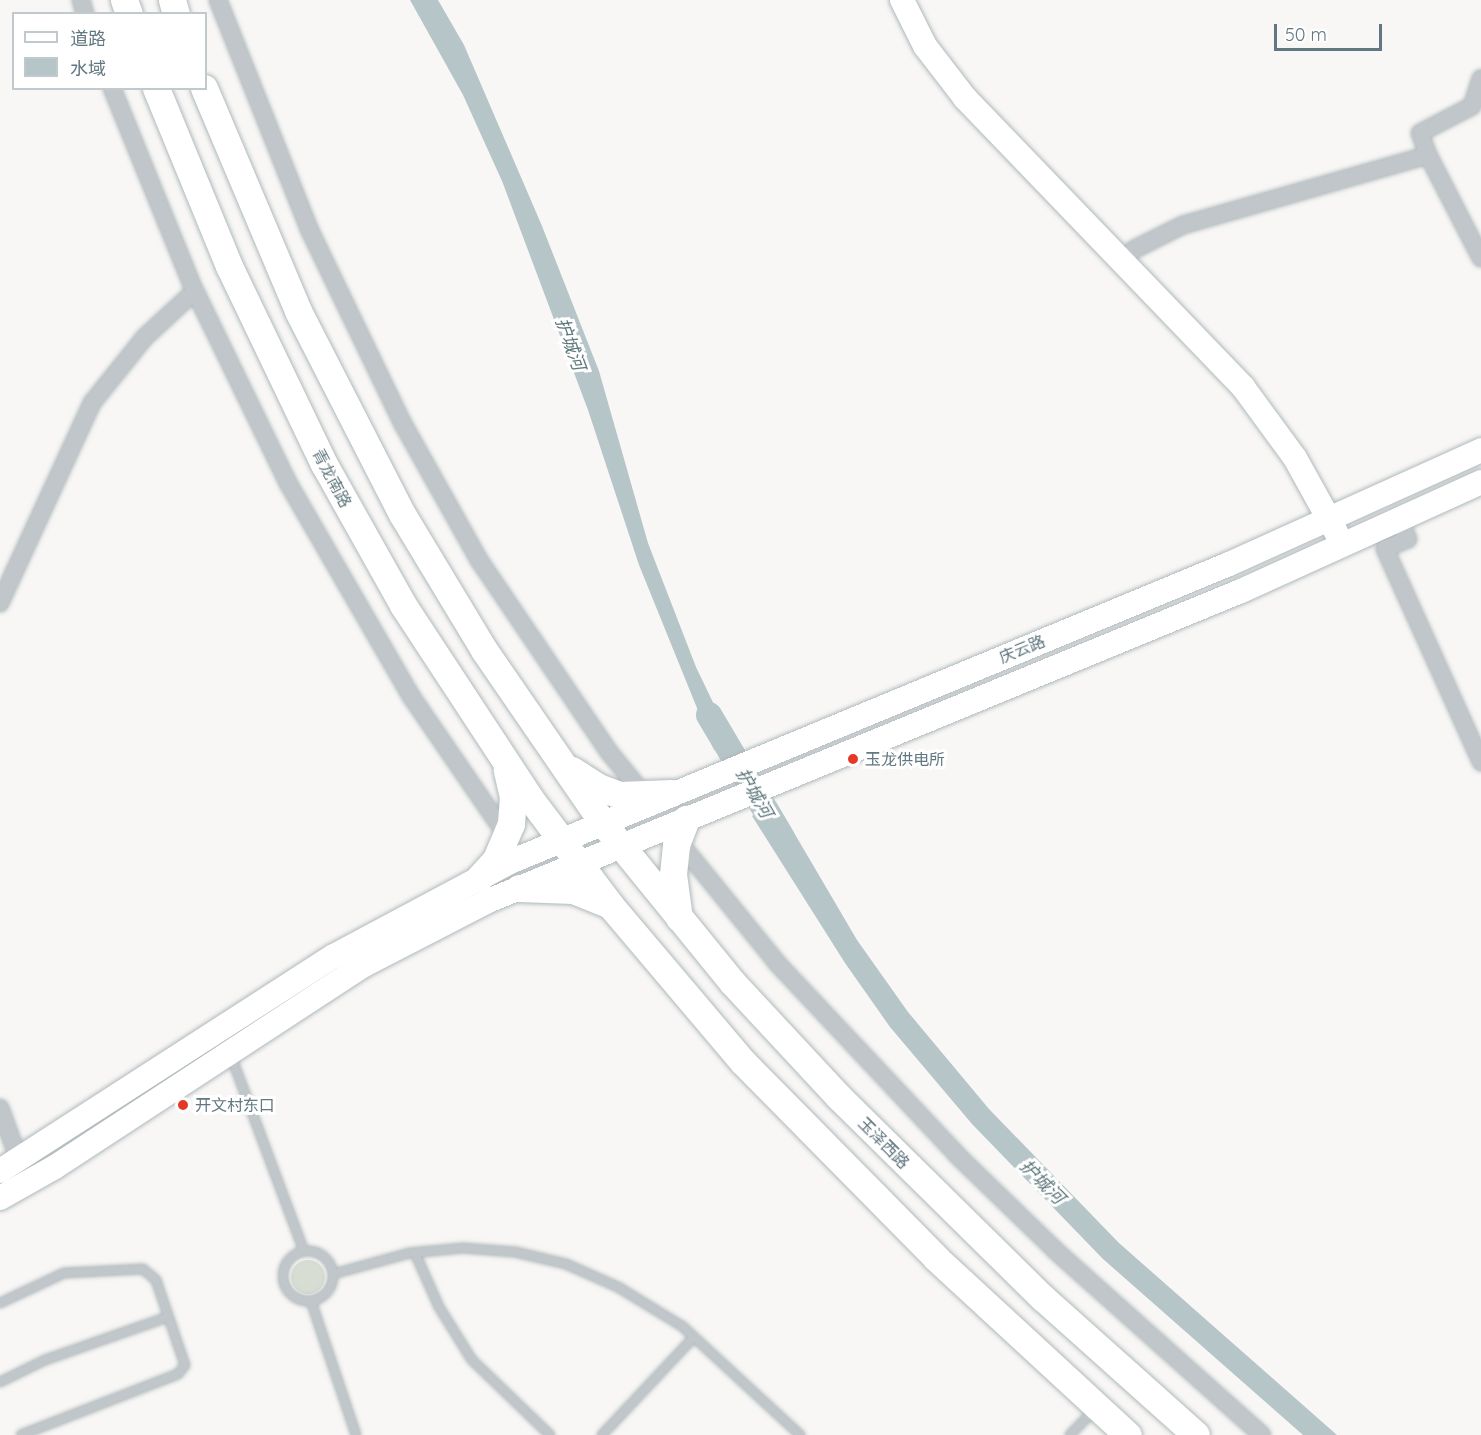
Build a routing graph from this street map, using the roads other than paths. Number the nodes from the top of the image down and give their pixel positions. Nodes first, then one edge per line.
1 (218, 0) edge
2 (902, 0) edge
3 (917, 0) edge
4 (1481, 78) edge
5 (113, 90) edge
6 (157, 90) edge
7 (205, 90) edge
8 (1428, 155) junction
9 (1133, 250) junction
10 (1481, 258) edge
11 (195, 291) junction
12 (1481, 450) edge
13 (1481, 482) edge
14 (1336, 516) junction
15 (1399, 519) junction
16 (1348, 542) junction
17 (1, 597) edge
18 (493, 745) junction
19 (553, 753) junction
20 (1481, 762) edge
21 (658, 795) junction
22 (602, 822) junction
23 (682, 830) junction
24 (507, 836) junction
25 (560, 839) junction
26 (621, 846) junction
27 (578, 863) junction
28 (479, 878) junction
29 (519, 888) junction
30 (611, 906) junction
31 (680, 920) junction
32 (229, 1050) junction
33 (0, 1108) edge
34 (3, 1126) edge
35 (9, 1165) edge
36 (0, 1198) edge
37 (304, 1251) junction
38 (415, 1253) junction
39 (333, 1274) junction
40 (311, 1301) junction
41 (0, 1303) edge
42 (168, 1317) junction
43 (694, 1337) junction
44 (0, 1382) edge
45 (1096, 1407) junction
46 (21, 1435) edge
47 (356, 1435) edge
48 (550, 1435) edge
49 (602, 1435) edge
50 (800, 1435) edge
51 (1070, 1435) edge
52 (1128, 1435) edge
53 (1196, 1435) edge
54 (1262, 1435) edge

1 - 21 street
2 - 14 street
3 - 9 street
4 - 8 street
5 - 11 street
6 - 18 main road, 青龙南路
7 - 19 main road
8 - 9 street
8 - 10 street
9 - 14 street
11 - 17 street
11 - 24 street
12 - 14 street, 庆云路
13 - 15 street, 庆云路
14 - 16 street
14 - 21 street, 庆云路
15 - 16 street, 庆云路
15 - 20 street
16 - 23 street, 庆云路
18 - 24 main road
18 - 25 main road, 青龙南路
19 - 21 main road
19 - 22 main road
21 - 22 street, 庆云路
22 - 25 street, 庆云路
22 - 26 main road, 玉泽西路
23 - 26 street, 庆云路
23 - 31 main road
23 - 54 street
24 - 28 main road
25 - 27 main road
25 - 28 street, 庆云路
26 - 27 street, 庆云路
26 - 31 main road, 玉泽西路
27 - 29 street, 庆云路
27 - 30 main road
28 - 35 street, 庆云路
29 - 30 main road
29 - 32 street, 庆云路
30 - 45 main road
31 - 53 main road, 玉泽西路
32 - 36 street, 庆云路
32 - 37 lane
33 - 34 street
34 - 35 street
37 - 39 lane
37 - 40 lane
38 - 39 lane
38 - 43 lane
38 - 48 lane
39 - 40 lane
40 - 47 lane
41 - 42 lane
42 - 44 lane
42 - 46 lane
43 - 49 lane
43 - 50 lane
45 - 51 lane
45 - 52 main road

